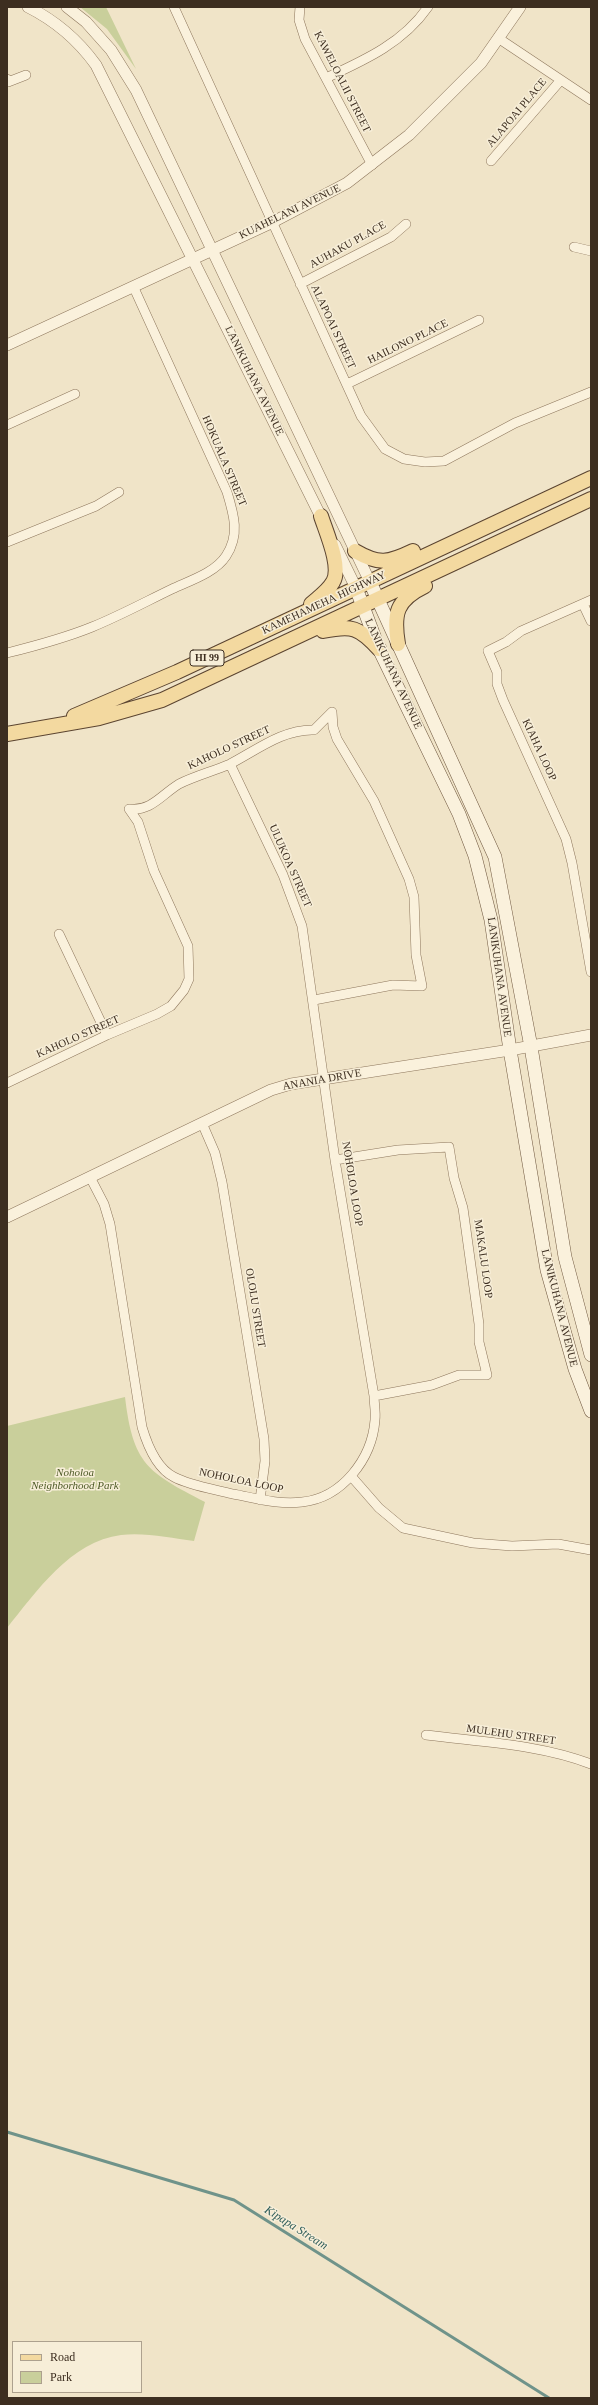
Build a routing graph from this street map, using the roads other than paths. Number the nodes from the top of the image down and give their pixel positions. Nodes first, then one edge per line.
1 (28, 7) edge
2 (67, 7) edge
3 (174, 7) edge
4 (300, 7) edge
5 (428, 7) edge
6 (520, 7) edge
7 (498, 38) junction
8 (26, 75) dead end
9 (326, 78) junction
10 (7, 79) edge
11 (560, 81) junction
12 (591, 100) edge
13 (492, 161) dead end
14 (372, 165) junction
15 (273, 222) junction
16 (406, 224) dead end
17 (574, 247) dead end
18 (210, 250) junction
19 (591, 251) edge
20 (193, 258) junction
21 (300, 284) junction
22 (134, 288) junction
23 (479, 320) dead end
24 (7, 345) edge
25 (347, 384) junction
26 (591, 392) edge
27 (75, 394) dead end
28 (7, 425) edge
29 (591, 478) edge
30 (119, 492) dead end
31 (591, 499) edge
32 (530, 505) junction
33 (577, 506) junction
34 (321, 516) junction
35 (7, 542) edge
36 (355, 551) junction
37 (370, 582) junction
38 (356, 588) junction
39 (377, 599) junction
40 (587, 602) edge
41 (362, 607) junction
42 (301, 612) junction
43 (591, 621) edge
44 (304, 634) junction
45 (398, 644) junction
46 (379, 649) junction
47 (7, 653) edge
48 (56, 724) junction
49 (7, 734) edge
50 (230, 764) junction
51 (59, 934) dead end
52 (590, 962) edge
53 (591, 972) edge
54 (314, 1000) junction
55 (107, 1035) junction
56 (591, 1035) edge
57 (531, 1047) junction
58 (510, 1050) junction
59 (324, 1079) junction
60 (7, 1083) edge
61 (202, 1123) junction
62 (335, 1160) junction
63 (90, 1177) junction
64 (7, 1217) edge
65 (591, 1355) edge
66 (374, 1396) junction
67 (591, 1411) edge
68 (352, 1476) junction
69 (260, 1500) junction
70 (591, 1550) edge
71 (426, 1735) dead end
72 (591, 1764) edge

1 - 20 street, LANIKUHANA AVENUE
2 - 18 street, LANIKUHANA AVENUE
3 - 15 street, ALAPOAI STREET
4 - 9 street, KAWELOALII STREET
5 - 9 street
6 - 7 street, KUAHELANI AVENUE
7 - 11 street
7 - 14 street, KUAHELANI AVENUE
8 - 10 street
9 - 14 street, KAWELOALII STREET
11 - 12 street
11 - 13 street, ALAPOAI PLACE
14 - 15 street, KUAHELANI AVENUE
15 - 18 street, KUAHELANI AVENUE
15 - 21 street, ALAPOAI STREET
16 - 21 street, AUHAKU PLACE
17 - 19 street
18 - 20 street, KUAHELANI AVENUE
18 - 36 street, LANIKUHANA AVENUE
20 - 22 street, KUAHELANI AVENUE
20 - 34 street, LANIKUHANA AVENUE
21 - 25 street, ALAPOAI STREET
22 - 24 street, KUAHELANI AVENUE
22 - 47 street, HOKUALA STREET
23 - 25 street, HAILONO PLACE
25 - 26 street, ALAPOAI STREET
27 - 28 street
29 - 32 main road, KAMEHAMEHA HIGHWAY / HI 99
30 - 35 street
31 - 33 main road, KAMEHAMEHA HIGHWAY / HI 99
32 - 36 main road
32 - 37 main road, KAMEHAMEHA HIGHWAY / HI 99
33 - 39 main road, KAMEHAMEHA HIGHWAY / HI 99
33 - 45 main road
34 - 38 street, LANIKUHANA AVENUE
34 - 42 main road
36 - 37 street, LANIKUHANA AVENUE
37 - 38 main road, KAMEHAMEHA HIGHWAY / HI 99
37 - 39 main road, LANIKUHANA AVENUE
38 - 41 main road, LANIKUHANA AVENUE
38 - 42 main road, KAMEHAMEHA HIGHWAY / HI 99
39 - 41 main road, KAMEHAMEHA HIGHWAY / HI 99
39 - 45 main road, LANIKUHANA AVENUE
40 - 43 street
40 - 52 street, KIAHA LOOP
41 - 44 main road, KAMEHAMEHA HIGHWAY / HI 99
41 - 46 main road, LANIKUHANA AVENUE
42 - 48 main road, KAMEHAMEHA HIGHWAY / HI 99
44 - 46 main road
44 - 48 main road, KAMEHAMEHA HIGHWAY / HI 99
45 - 57 main road, LANIKUHANA AVENUE
46 - 58 main road, LANIKUHANA AVENUE
48 - 49 main road, KAMEHAMEHA HIGHWAY / HI 99
50 - 54 street, ULUKOA STREET
50 - 54 street, KAHOLO STREET
50 - 55 street, KAHOLO STREET
51 - 55 street
52 - 53 street, KIAHA LOOP
54 - 59 street, ULUKOA STREET
55 - 60 street, KAHOLO STREET
56 - 57 street, ANANIA DRIVE
57 - 58 street, ANANIA DRIVE
57 - 65 main road, LANIKUHANA AVENUE
58 - 59 street, ANANIA DRIVE
58 - 67 main road, LANIKUHANA AVENUE
59 - 61 street, ANANIA DRIVE
59 - 62 street, NOHOLOA LOOP
61 - 63 street, ANANIA DRIVE
61 - 69 street, OLOLU STREET
62 - 66 street, NOHOLOA LOOP
62 - 66 street, MAKALU LOOP
63 - 64 street, ANANIA DRIVE
63 - 69 street, NOHOLOA LOOP
66 - 68 street, NOHOLOA LOOP
68 - 69 street, NOHOLOA LOOP
68 - 70 street
71 - 72 street, MULEHU STREET

